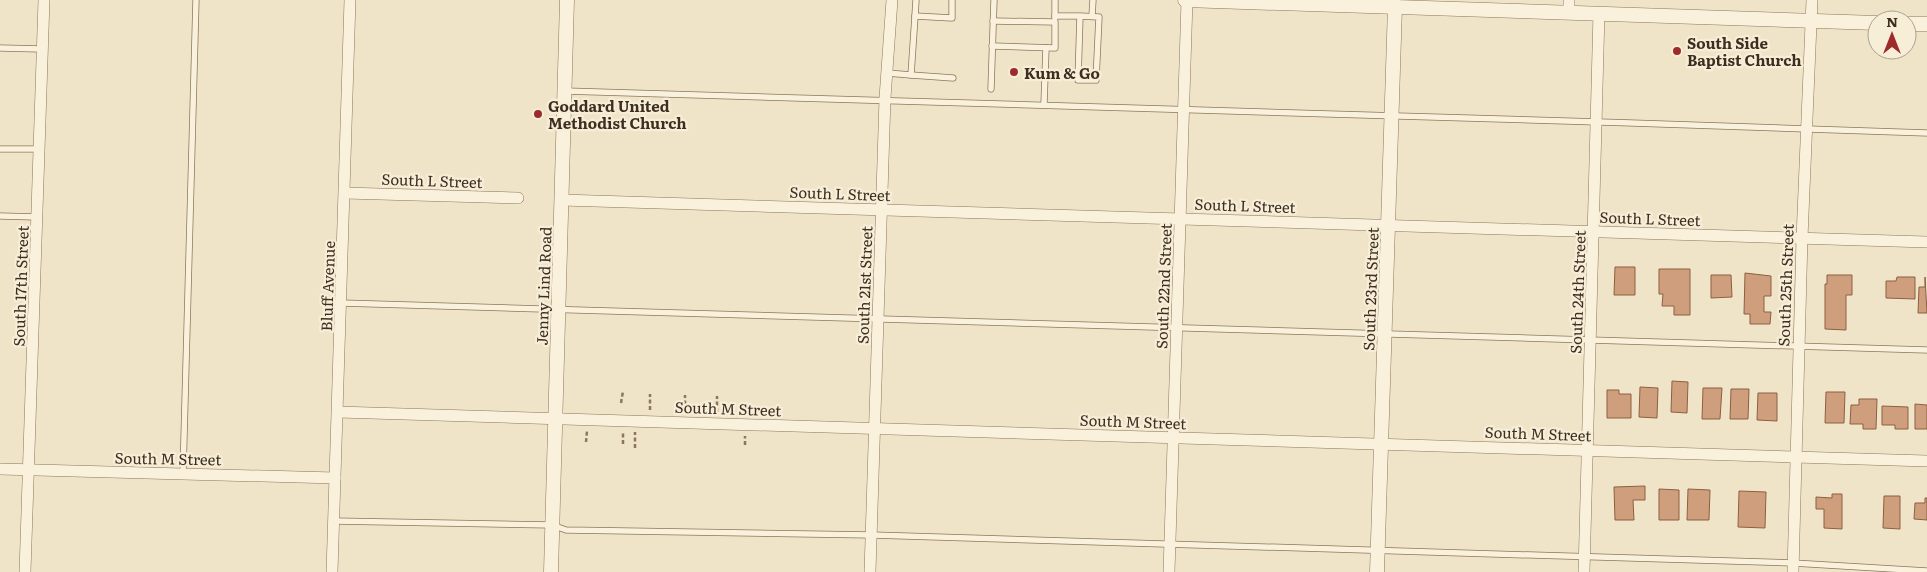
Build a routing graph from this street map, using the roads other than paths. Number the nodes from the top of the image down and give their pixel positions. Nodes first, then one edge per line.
1 (44, 0) edge
2 (196, 0) edge
3 (350, 0) edge
4 (567, 0) edge
5 (892, 0) edge
6 (916, 0) edge
7 (952, 0) edge
8 (994, 0) edge
9 (1056, 0) edge
10 (1093, 0) edge
11 (1186, 0) edge
12 (1812, 0) edge
13 (1228, 1) edge
14 (1335, 2) edge
15 (1395, 6) junction
16 (1569, 6) edge
17 (1599, 13) junction
18 (915, 16) junction
19 (1080, 16) junction
20 (1092, 16) junction
21 (1055, 19) junction
22 (1811, 20) junction
23 (993, 21) junction
24 (1867, 23) edge
25 (992, 46) junction
26 (0, 48) edge
27 (1046, 48) junction
28 (42, 50) junction
29 (887, 73) junction
30 (911, 75) junction
31 (953, 78) dead end
32 (991, 89) dead end
33 (565, 91) junction
34 (885, 98) junction
35 (1044, 104) junction
36 (1184, 109) junction
37 (1391, 116) junction
38 (1596, 122) junction
39 (1806, 129) junction
40 (1927, 133) edge
41 (0, 149) edge
42 (39, 149) junction
43 (345, 193) junction
44 (518, 198) dead end
45 (562, 200) junction
46 (882, 209) junction
47 (0, 216) edge
48 (37, 217) junction
49 (1180, 218) junction
50 (1388, 224) junction
51 (1594, 232) junction
52 (1802, 238) junction
53 (1927, 242) edge
54 (341, 302) junction
55 (559, 308) junction
56 (878, 318) junction
57 (1177, 326) junction
58 (1384, 332) junction
59 (1590, 338) junction
60 (1798, 345) junction
61 (1927, 350) edge
62 (338, 412) junction
63 (556, 418) junction
64 (876, 428) junction
65 (1174, 437) junction
66 (1381, 443) junction
67 (1588, 449) junction
68 (1796, 457) junction
69 (1927, 461) edge
70 (0, 469) edge
71 (29, 470) junction
72 (183, 474) junction
73 (335, 478) junction
74 (334, 521) junction
75 (552, 525) junction
76 (872, 535) junction
77 (1170, 545) junction
78 (1378, 552) junction
79 (1585, 558) junction
80 (1793, 568) edge
81 (1927, 571) edge
82 (25, 572) edge
83 (332, 572) edge
84 (551, 572) edge
85 (870, 572) edge
86 (1169, 572) edge
87 (1377, 572) edge
88 (1584, 572) edge

1 - 28 street, South 17th Street
2 - 72 lane
3 - 43 street, Bluff Avenue
4 - 33 street, Jenny Lind Road
5 - 29 street, South 21st Street
6 - 18 lane
7 - 18 lane
8 - 23 lane
9 - 21 lane
10 - 20 lane
11 - 13 street
11 - 36 street, South 22nd Street
12 - 22 street, South 25th Street
13 - 14 street
14 - 15 street
15 - 16 street
15 - 37 street, South 23rd Street
16 - 17 street
17 - 22 street
17 - 38 street, South 24th Street
18 - 30 lane
19 - 20 lane
19 - 20 lane
19 - 21 lane
21 - 23 lane
21 - 27 lane
22 - 24 street
22 - 39 street, South 25th Street
23 - 25 lane
25 - 27 lane
25 - 32 lane
26 - 28 lane
27 - 35 lane
28 - 42 street, South 17th Street
29 - 30 lane
29 - 34 street, South 21st Street
30 - 31 lane
33 - 34 lane
33 - 45 street, Jenny Lind Road
34 - 35 lane
34 - 46 street, South 21st Street
35 - 36 lane
36 - 37 lane
36 - 49 street, South 22nd Street
37 - 38 lane
37 - 50 street, South 23rd Street
38 - 39 lane
38 - 51 street, South 24th Street
39 - 40 lane
39 - 52 street, South 25th Street
41 - 42 lane
42 - 48 street, South 17th Street
43 - 44 street, South L Street
43 - 54 street, Bluff Avenue
45 - 46 street, South L Street
45 - 55 street, Jenny Lind Road
46 - 49 street, South L Street
46 - 56 street, South 21st Street
47 - 48 lane
48 - 71 street, South 17th Street
49 - 50 street, South L Street
49 - 57 street, South 22nd Street
50 - 51 street, South L Street
50 - 58 street, South 23rd Street
51 - 52 street, South L Street
51 - 59 street, South 24th Street
52 - 53 street, South L Street
52 - 60 street, South 25th Street
54 - 55 lane
54 - 62 street, Bluff Avenue
55 - 56 lane
55 - 63 street, Jenny Lind Road
56 - 57 lane
56 - 64 street, South 21st Street
57 - 58 lane
57 - 65 street, South 22nd Street
58 - 59 lane
58 - 66 street, South 23rd Street
59 - 60 lane
59 - 67 street, South 24th Street
60 - 61 lane
60 - 68 street, South 25th Street
62 - 63 street, South M Street
62 - 73 street, Bluff Avenue
63 - 64 street, South M Street
63 - 75 street, Jenny Lind Road
64 - 65 street, South M Street
64 - 76 street, South 21st Street
65 - 66 street, South M Street
65 - 77 street, South 22nd Street
66 - 67 street, South M Street
66 - 78 street, South 23rd Street
67 - 68 street, South M Street
67 - 79 street, South 24th Street
68 - 69 street, South M Street
68 - 80 street, South 25th Street
70 - 71 street, South M Street
71 - 72 street, South M Street
71 - 82 street, South 17th Street
72 - 73 street, South M Street
73 - 74 street, Bluff Avenue
74 - 75 lane
74 - 83 street, Bluff Avenue
75 - 76 lane
75 - 84 street, Jenny Lind Road
76 - 77 lane
76 - 85 street, South 21st Street
77 - 78 lane
77 - 86 street, South 22nd Street
78 - 79 lane
78 - 87 street, South 23rd Street
79 - 80 lane
79 - 88 street, South 24th Street
80 - 81 lane

